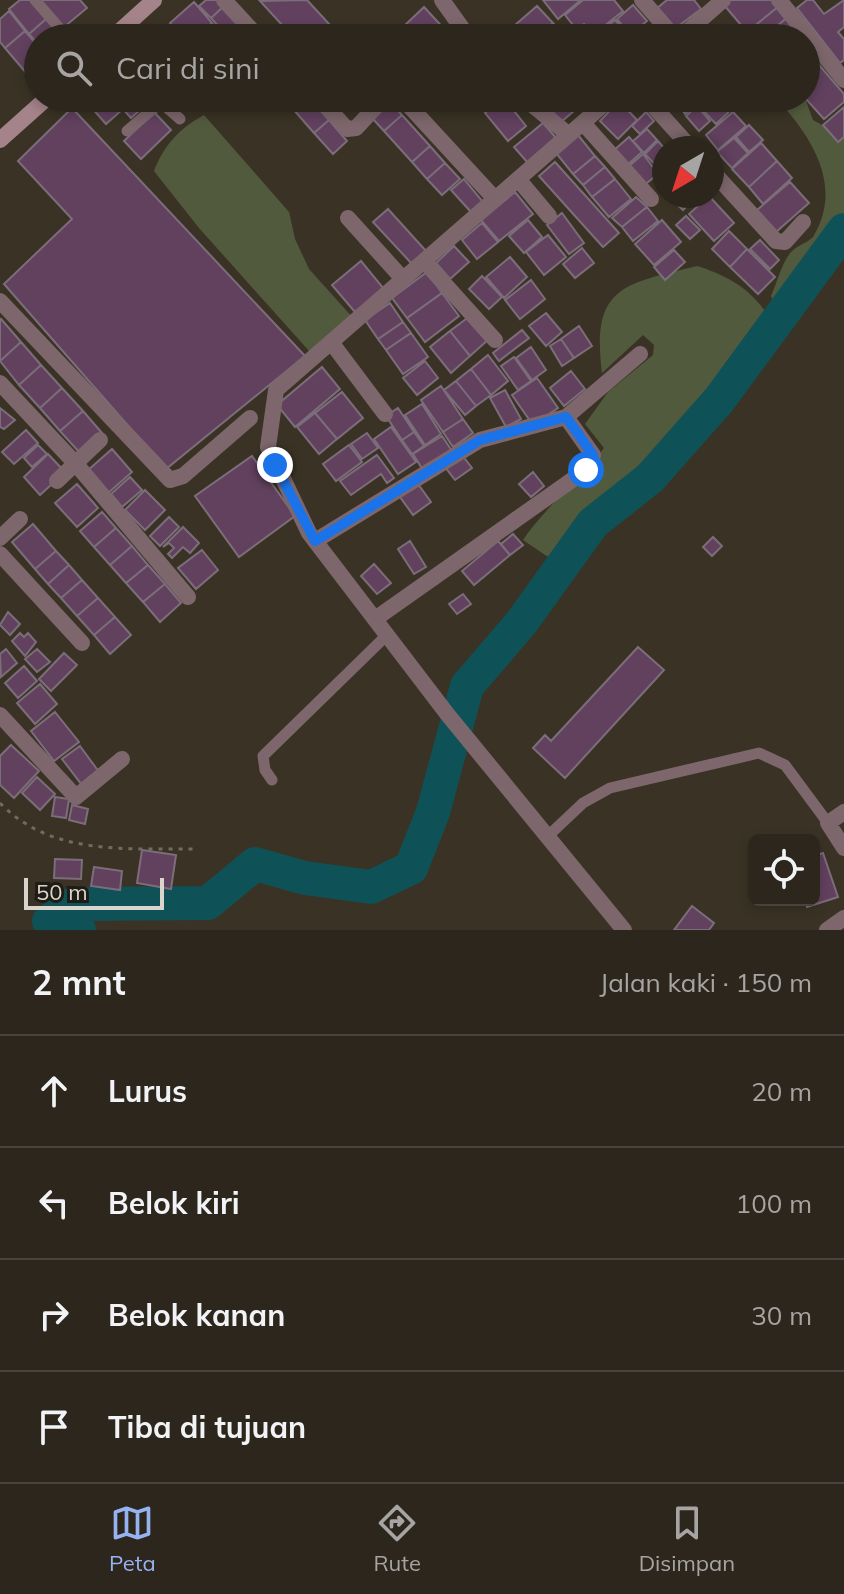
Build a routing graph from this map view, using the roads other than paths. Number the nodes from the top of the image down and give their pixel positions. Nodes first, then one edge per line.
1 (35, 0) edge
2 (154, 0) edge
3 (224, 0) edge
4 (442, 0) edge
5 (642, 0) edge
6 (723, 0) edge
7 (779, 0) edge
8 (56, 24) edge
9 (127, 24) edge
10 (246, 24) edge
11 (459, 24) edge
12 (665, 24) edge
13 (695, 24) edge
14 (798, 24) edge
15 (820, 51) edge
16 (844, 80) edge
17 (31, 112) edge
18 (146, 112) edge
19 (172, 112) edge
20 (332, 112) edge
21 (371, 112) edge
22 (415, 112) edge
23 (541, 112) edge
24 (595, 112) edge
25 (659, 112) edge
26 (180, 119) dead end
27 (583, 123) junction
28 (127, 131) dead end
29 (569, 135) junction
30 (680, 136) edge
31 (0, 140) edge
32 (518, 179) junction
33 (724, 184) edge
34 (495, 199) junction
35 (651, 199) dead end
36 (549, 216) dead end
37 (348, 218) dead end
38 (803, 222) dead end
39 (424, 261) junction
40 (403, 279) junction
41 (0, 301) edge
42 (495, 340) dead end
43 (331, 342) junction
44 (640, 354) dead end
45 (0, 383) edge
46 (385, 414) dead end
47 (566, 417) junction
48 (250, 418) dead end
49 (100, 440) dead end
50 (76, 464) junction
51 (57, 481) dead end
52 (20, 519) dead end
53 (0, 538) edge
54 (315, 541) junction
55 (0, 554) edge
56 (188, 597) dead end
57 (375, 619) junction
58 (387, 635) junction
59 (82, 643) dead end
60 (0, 715) edge
61 (122, 759) dead end
62 (272, 780) dead end
63 (844, 812) edge
64 (828, 823) junction
65 (548, 836) junction
66 (844, 848) edge
67 (844, 918) edge
68 (624, 930) edge
69 (827, 930) edge

1 - 8 lane
2 - 9 main road
3 - 10 street
4 - 11 street
5 - 12 street
6 - 13 street
7 - 14 street
15 - 16 street
17 - 31 main road
18 - 28 lane
19 - 26 lane
20 - 21 street
22 - 34 street
23 - 29 street
24 - 27 street
25 - 30 street
27 - 29 street
27 - 35 street
29 - 32 street
32 - 34 street
32 - 36 street
33 - 38 street
34 - 39 street
37 - 40 street
39 - 40 street
39 - 42 street
40 - 43 street
41 - 48 street
43 - 46 street
43 - 54 street
44 - 47 street
45 - 50 street
47 - 54 street
47 - 57 street
49 - 50 street
50 - 51 street
50 - 56 street
52 - 53 street
54 - 57 street
55 - 59 street
57 - 58 street
58 - 62 lane
58 - 65 street
60 - 61 street
63 - 64 street
64 - 65 lane
64 - 66 street
65 - 68 street
67 - 69 street

